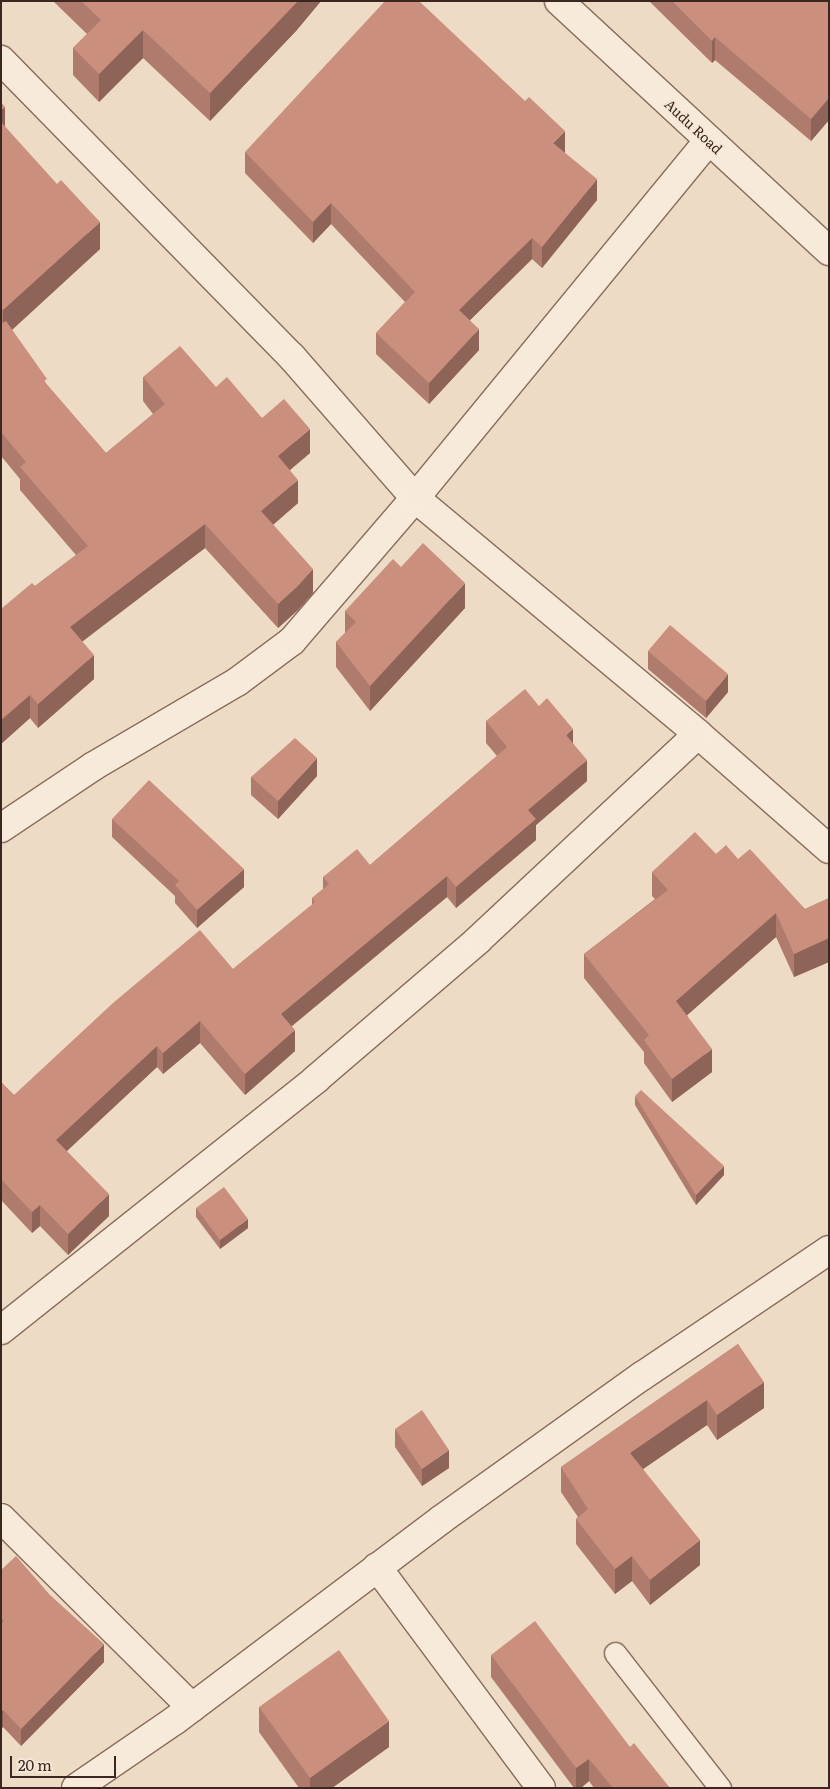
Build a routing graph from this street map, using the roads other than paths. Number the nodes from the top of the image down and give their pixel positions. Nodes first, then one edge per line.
1 (559, 1) edge
2 (1, 60) edge
3 (709, 140) junction
4 (829, 251) edge
5 (415, 498) junction
6 (698, 734) junction
7 (1, 828) edge
8 (829, 849) edge
9 (829, 1250) edge
10 (1, 1330) edge
11 (1, 1518) edge
12 (377, 1567) junction
13 (615, 1653) dead end
14 (192, 1708) junction
15 (76, 1788) edge
16 (541, 1788) edge
17 (720, 1788) edge

1 - 3 street, Audu Road
2 - 5 street
3 - 4 street, Audu Road
3 - 5 street
5 - 6 street
5 - 7 street
6 - 8 street
6 - 10 street
9 - 12 street
11 - 14 street
12 - 14 street
12 - 16 street
13 - 17 lane
14 - 15 street

